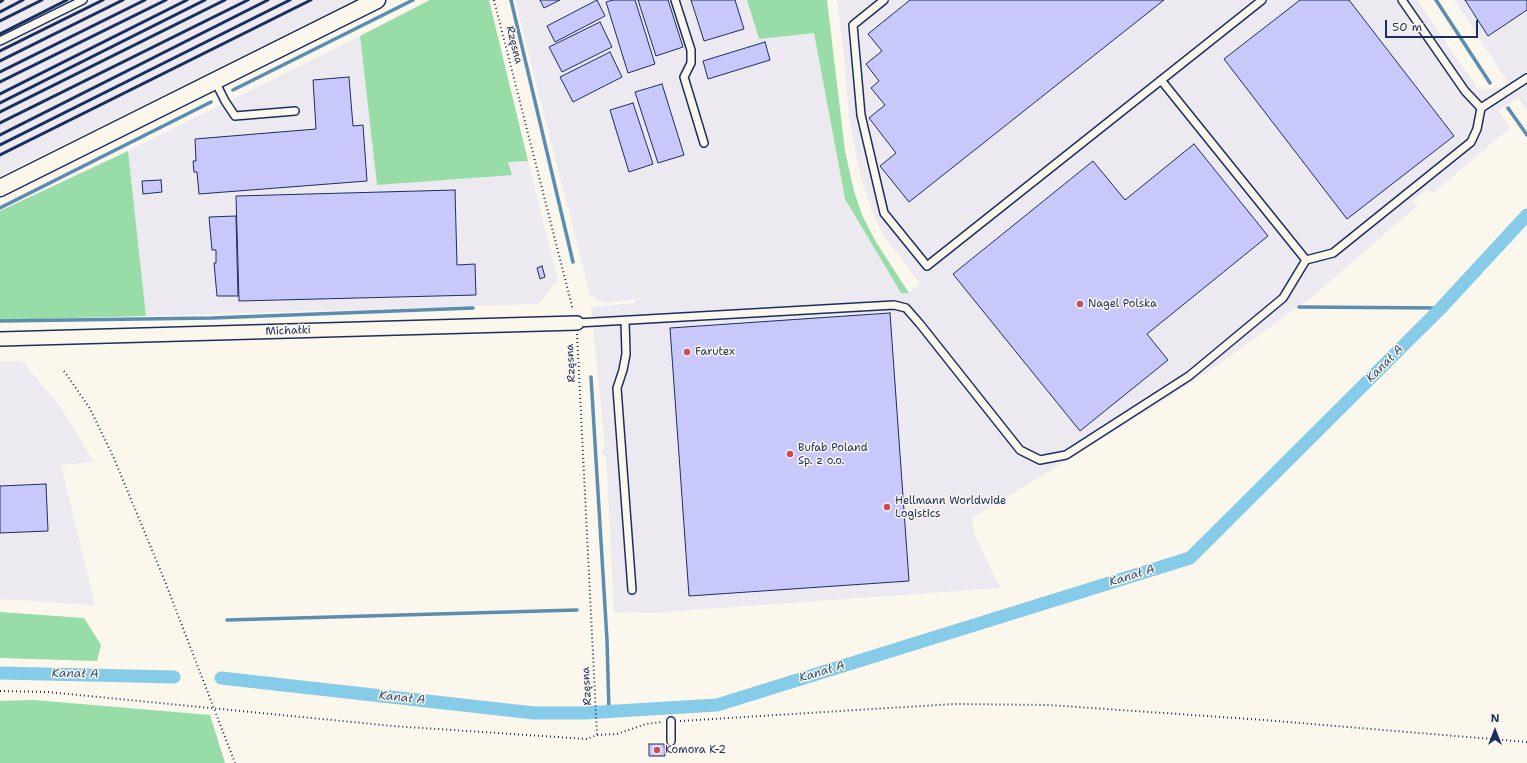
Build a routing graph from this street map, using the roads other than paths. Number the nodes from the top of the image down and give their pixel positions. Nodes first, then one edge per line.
1 (84, 0) edge
2 (377, 0) edge
3 (674, 0) edge
4 (884, 0) edge
5 (1262, 0) edge
6 (1402, 0) edge
7 (0, 41) edge
8 (1527, 78) edge
9 (1161, 80) junction
10 (215, 81) junction
11 (1481, 108) junction
12 (295, 111) dead end
13 (704, 143) dead end
14 (0, 188) edge
15 (1306, 260) junction
16 (625, 321) junction
17 (576, 323) joint
18 (0, 339) edge
19 (632, 590) dead end
20 (671, 721) road end
21 (671, 741) dead end

1 - 7 lane
2 - 10 street
3 - 13 lane
4 - 9 lane
5 - 9 lane
6 - 11 lane
8 - 11 lane
9 - 15 lane
10 - 12 lane
10 - 14 street
11 - 15 lane
15 - 16 lane
16 - 17 lane
16 - 19 lane
17 - 18 street, Michałki
20 - 21 lane

